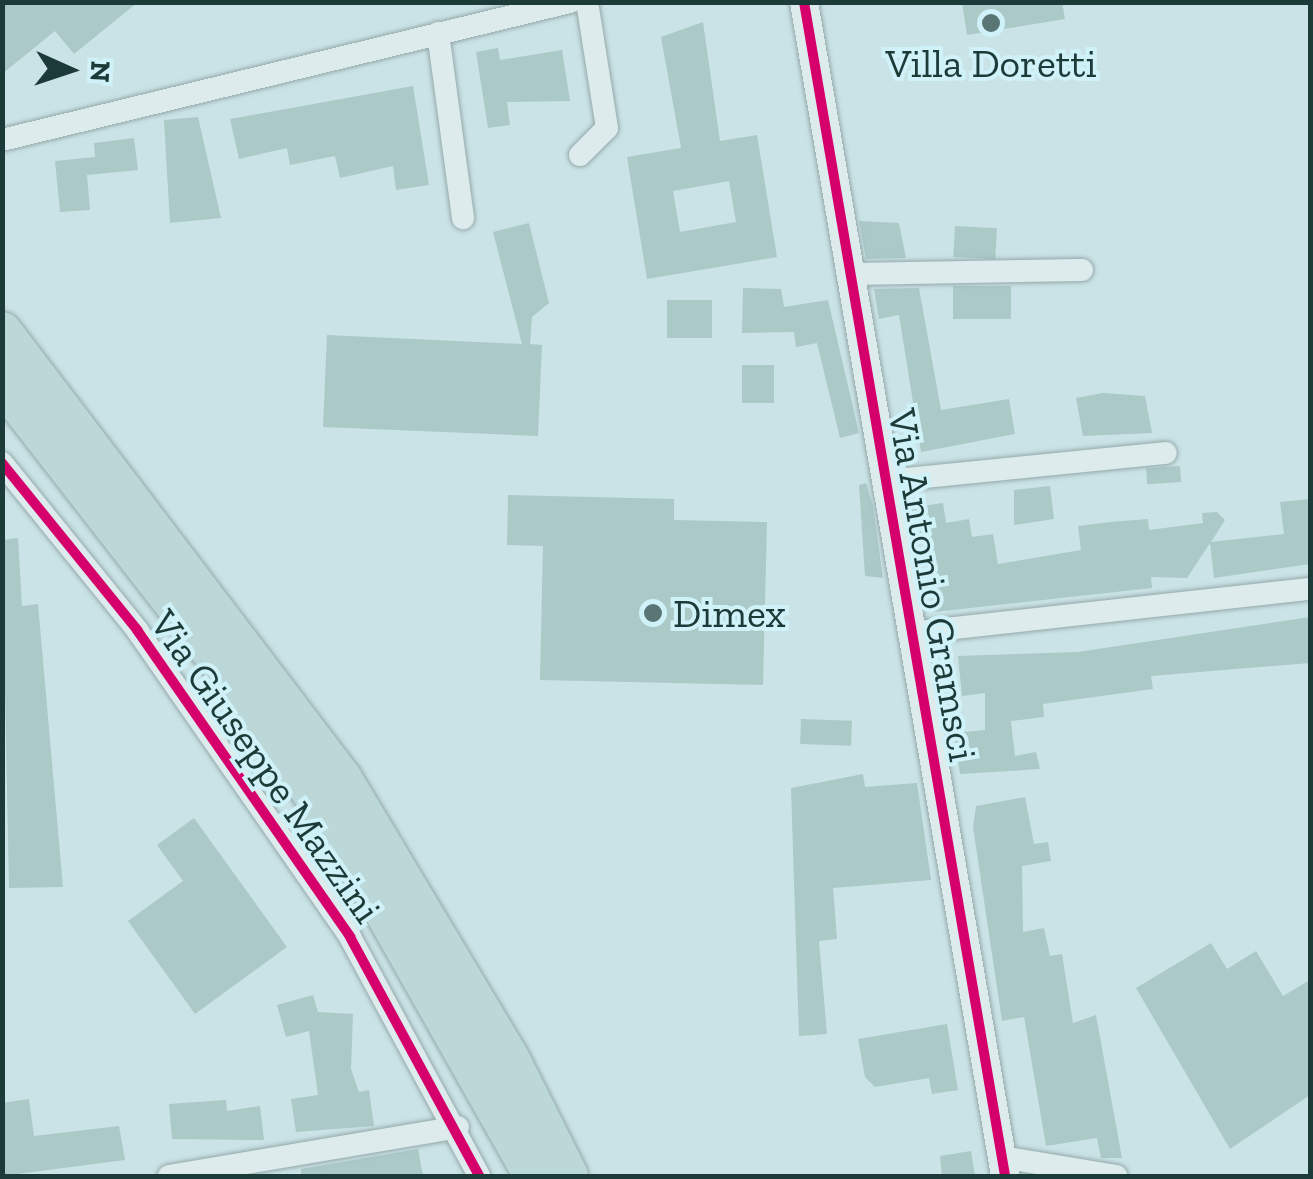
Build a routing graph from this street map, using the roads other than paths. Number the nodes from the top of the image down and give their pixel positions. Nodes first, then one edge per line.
1 (570, 2) edge
2 (586, 2) edge
3 (804, 2) edge
4 (438, 32) junction
5 (2, 140) edge
6 (580, 155) dead end
7 (463, 218) dead end
8 (1082, 270) dead end
9 (849, 274) junction
10 (2, 332) edge
11 (2, 382) edge
12 (1166, 453) dead end
13 (2, 462) edge
14 (886, 482) junction
15 (1310, 590) edge
16 (909, 633) junction
17 (458, 1127) junction
18 (1003, 1167) edge
19 (169, 1176) edge
20 (479, 1176) edge
21 (534, 1176) edge
22 (568, 1176) edge
23 (1116, 1176) edge

1 - 4 street
2 - 6 street
3 - 9 street, Via Antonio Gramsci
4 - 5 street
4 - 7 street
8 - 9 street
9 - 14 street, Via Antonio Gramsci
10 - 22 highway
11 - 21 highway
12 - 14 street
13 - 17 street, Via Giuseppe Mazzini
14 - 16 street, Via Antonio Gramsci
15 - 16 street
16 - 18 street, Via Antonio Gramsci
17 - 19 street
17 - 20 street, Via Giuseppe Mazzini
18 - 23 street

